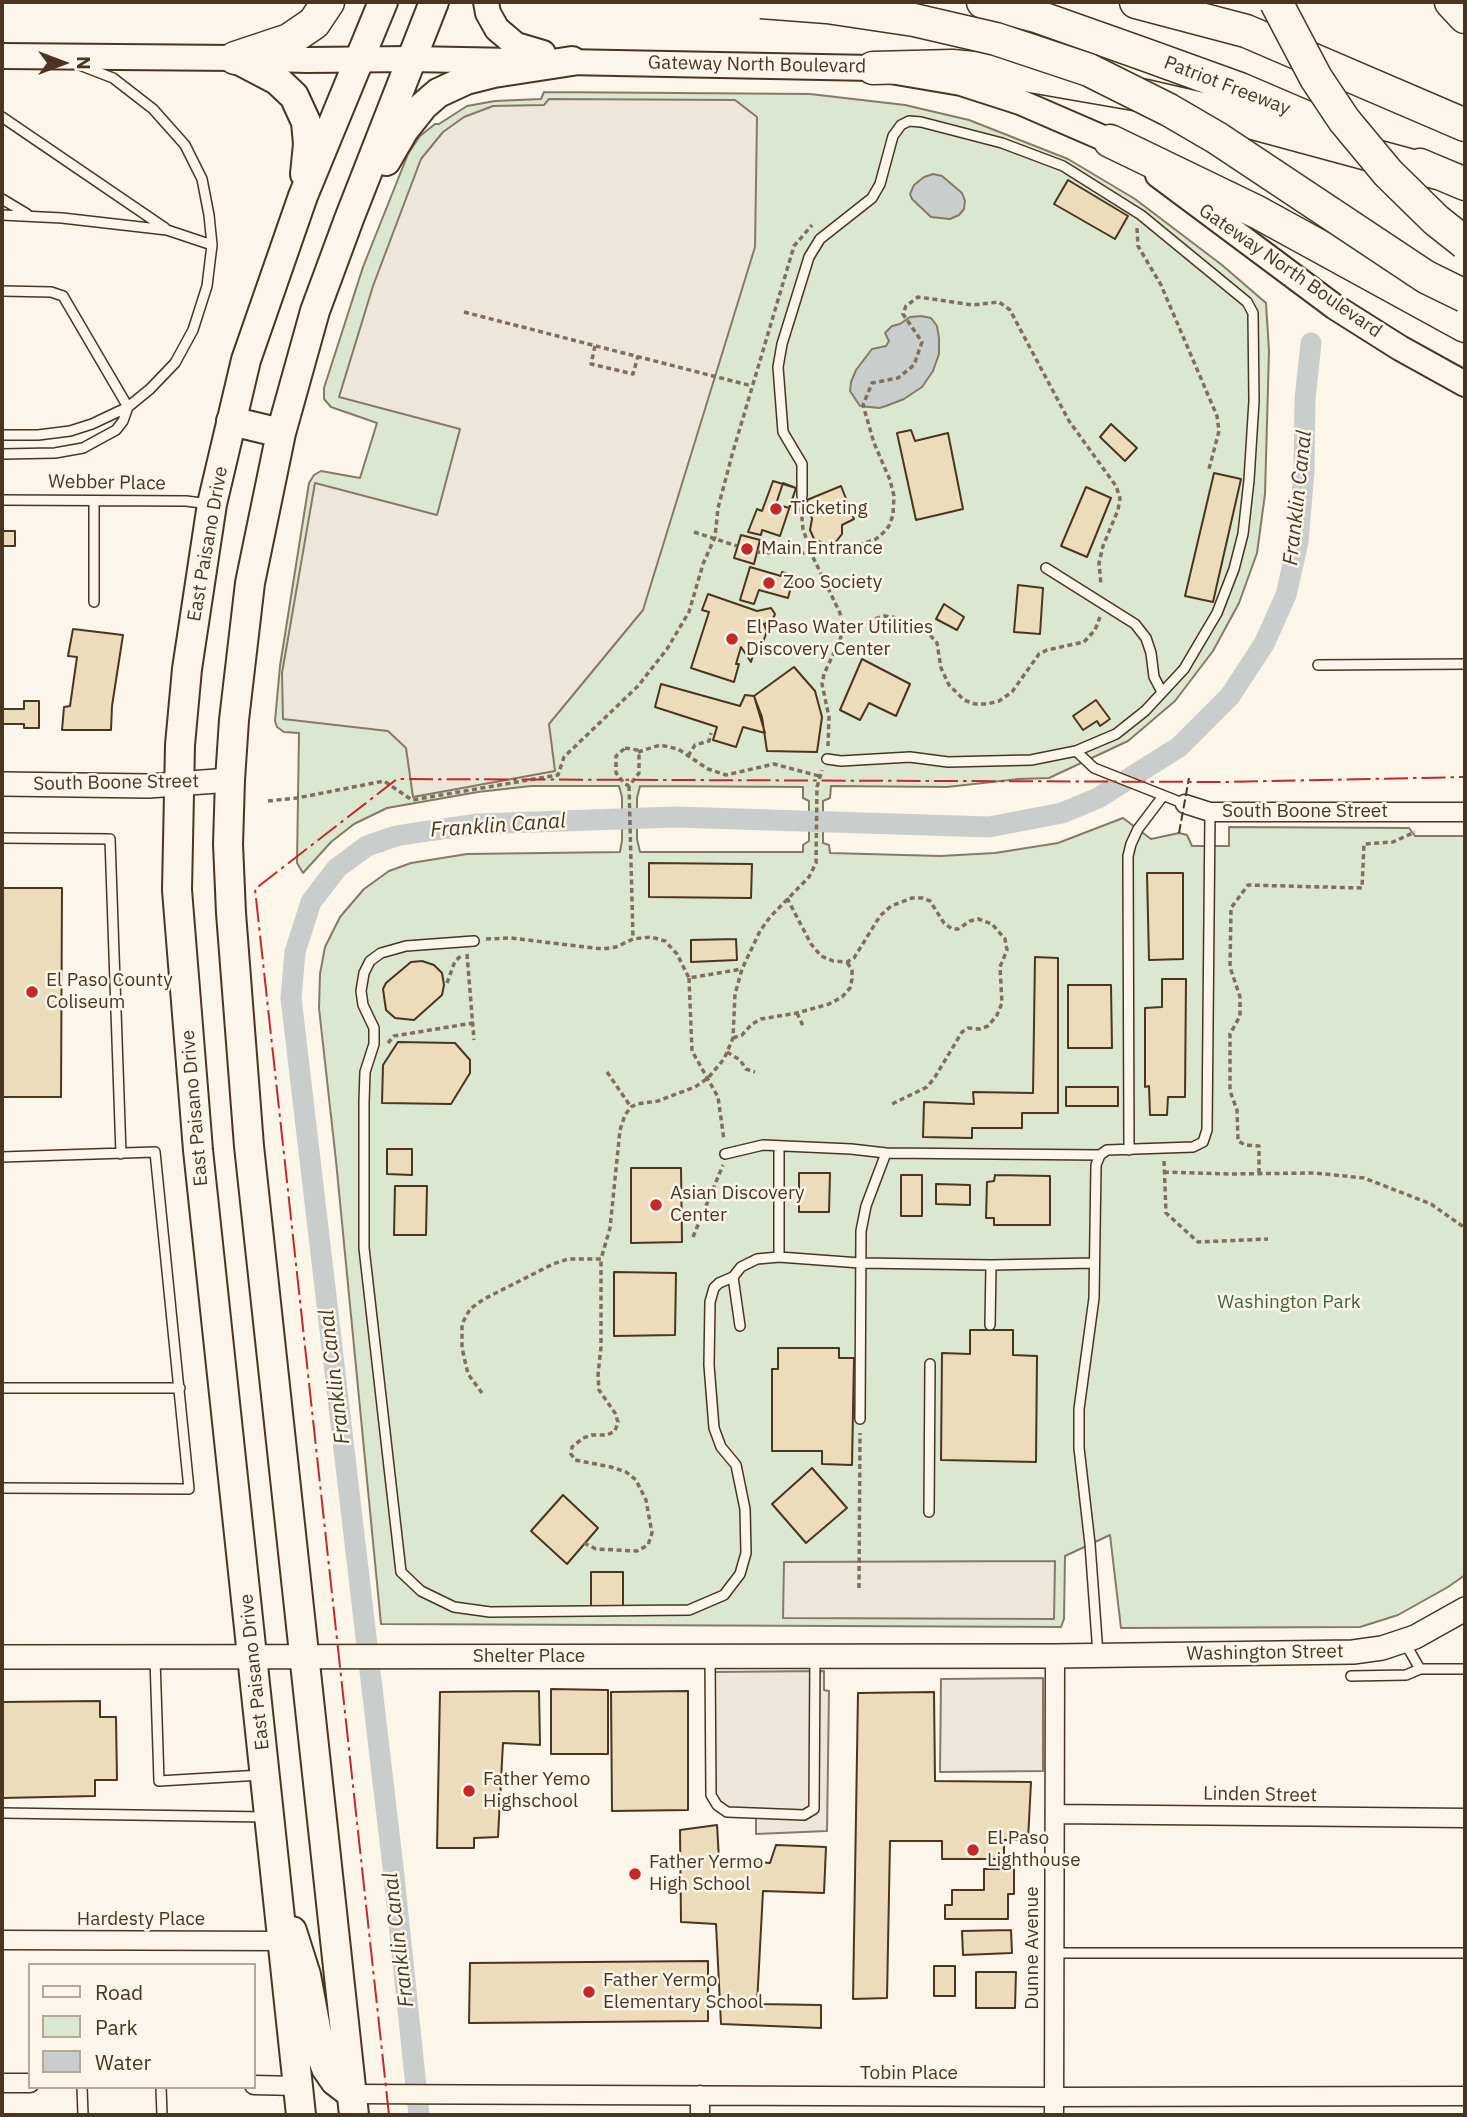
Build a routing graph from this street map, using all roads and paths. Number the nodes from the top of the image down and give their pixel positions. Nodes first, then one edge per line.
1 (328, 2) edge
2 (383, 2) edge
3 (435, 2) edge
4 (486, 2) edge
5 (761, 2) edge
6 (983, 2) edge
7 (1136, 2) edge
8 (1198, 2) edge
9 (1276, 2) edge
10 (1451, 2) edge
11 (1465, 17) edge
12 (1246, 32) junction
13 (2, 56) edge
14 (57, 56) junction
15 (235, 58) junction
16 (411, 59) junction
17 (360, 60) junction
18 (572, 61) junction
19 (873, 68) junction
20 (2, 117) edge
21 (1465, 125) edge
22 (1110, 141) junction
23 (1451, 178) edge
24 (303, 195) junction
25 (2, 199) edge
26 (2, 215) edge
27 (1141, 215) junction
28 (31, 216) junction
29 (349, 219) junction
30 (812, 225) dead end
31 (167, 230) junction
32 (1465, 243) edge
33 (212, 245) junction
34 (2, 291) edge
35 (1465, 296) edge
36 (464, 312) dead end
37 (1465, 326) edge
38 (595, 346) junction
39 (638, 356) junction
40 (1465, 384) edge
41 (752, 386) junction
42 (128, 407) junction
43 (231, 421) junction
44 (281, 433) junction
45 (2, 435) edge
46 (2, 454) edge
47 (1209, 469) dead end
48 (802, 496) joint
49 (2, 499) edge
50 (94, 501) junction
51 (212, 505) junction
52 (694, 532) dead end
53 (715, 537) junction
54 (737, 547) dead end
55 (757, 552) dead end
56 (810, 553) junction
57 (1046, 568) dead end
58 (94, 602) dead end
59 (1103, 606) junction
60 (843, 629) junction
61 (1465, 664) edge
62 (1318, 665) dead end
63 (1162, 692) junction
64 (711, 733) dead end
65 (1076, 751) junction
66 (638, 752) junction
67 (688, 756) junction
68 (827, 760) joint
69 (819, 776) dead end
70 (230, 780) junction
71 (2, 784) edge
72 (178, 784) junction
73 (629, 786) junction
74 (817, 787) dead end
75 (1159, 794) junction
76 (268, 801) dead end
77 (1185, 804) joint
78 (1210, 812) junction
79 (1465, 812) edge
80 (1415, 832) dead end
81 (2, 838) edge
82 (787, 898) junction
83 (633, 939) junction
84 (474, 941) joint
85 (847, 962) junction
86 (742, 970) junction
87 (689, 978) junction
88 (447, 983) dead end
89 (797, 1013) junction
90 (472, 1023) junction
91 (804, 1028) dead end
92 (733, 1038) junction
93 (474, 1040) dead end
94 (388, 1043) dead end
95 (727, 1052) junction
96 (607, 1072) dead end
97 (755, 1072) dead end
98 (707, 1079) junction
99 (890, 1105) dead end
100 (631, 1107) junction
101 (779, 1146) junction
102 (1163, 1149) junction
103 (1129, 1150) junction
104 (886, 1153) junction
105 (121, 1154) junction
106 (725, 1154) junction
107 (1100, 1155) junction
108 (2, 1157) edge
109 (1164, 1172) junction
110 (1259, 1173) junction
111 (1465, 1228) edge
112 (693, 1237) dead end
113 (1268, 1240) dead end
114 (779, 1257) junction
115 (601, 1259) junction
116 (860, 1263) junction
117 (1094, 1263) junction
118 (991, 1265) junction
119 (733, 1277) junction
120 (990, 1325) dead end
121 (740, 1326) dead end
122 (930, 1364) dead end
123 (2, 1388) edge
124 (180, 1388) junction
125 (482, 1393) dead end
126 (860, 1419) joint
127 (2, 1488) edge
128 (929, 1512) dead end
129 (584, 1543) dead end
130 (859, 1588) dead end
131 (1465, 1609) edge
132 (1403, 1641) junction
133 (1098, 1654) junction
134 (815, 1656) junction
135 (1055, 1656) junction
136 (2, 1657) edge
137 (155, 1657) junction
138 (710, 1657) junction
139 (254, 1658) junction
140 (305, 1658) junction
141 (1420, 1669) junction
142 (1465, 1669) edge
143 (1351, 1676) dead end
144 (265, 1775) junction
145 (2, 1813) edge
146 (1055, 1814) junction
147 (269, 1817) junction
148 (1465, 1818) edge
149 (277, 1901) junction
150 (2, 1940) edge
151 (281, 1941) junction
152 (1054, 1953) junction
153 (1465, 1953) edge
154 (2, 2083) edge
155 (28, 2083) edge
156 (256, 2085) edge
157 (298, 2085) junction
158 (82, 2089) edge
159 (161, 2089) edge
160 (700, 2095) junction
161 (1465, 2096) edge
162 (353, 2104) edge
163 (1054, 2106) edge
164 (83, 2115) edge
165 (162, 2115) edge
166 (301, 2115) edge
167 (700, 2115) edge

1 - 15 highway
2 - 17 main road, East Paisano Drive
3 - 16 main road
4 - 18 main road
5 - 35 highway, bridge
6 - 23 highway, Patriot Freeway
7 - 12 highway
8 - 12 highway
9 - 32 highway, bridge
10 - 11 highway
12 - 21 highway
13 - 14 main road, Gateway North Boulevard
14 - 15 main road, Gateway North Boulevard
14 - 33 lane
15 - 17 main road, Gateway North Boulevard
15 - 24 main road
16 - 17 main road, Gateway North Boulevard
16 - 18 main road, Gateway North Boulevard
16 - 29 main road
17 - 24 main road, East Paisano Drive
18 - 19 main road, Gateway North Boulevard
18 - 29 main road
19 - 22 main road, Gateway North Boulevard
19 - 23 highway
20 - 31 lane
22 - 37 highway
22 - 40 main road, Gateway North Boulevard
24 - 43 main road, East Paisano Drive
25 - 28 lane
26 - 28 lane
27 - 47 path
27 - 48 lane
27 - 63 lane
28 - 31 lane
29 - 44 main road
30 - 41 path
31 - 33 lane
33 - 42 lane
34 - 42 lane
36 - 38 path
38 - 39 path
38 - 39 path
39 - 41 path
41 - 53 path
42 - 45 lane
42 - 46 lane
43 - 44 main road
43 - 51 main road, East Paisano Drive
44 - 70 main road
48 - 56 path
49 - 50 lane, Webber Place
50 - 51 lane, Webber Place
50 - 58 lane
51 - 72 main road, East Paisano Drive
52 - 53 path
53 - 54 path
53 - 76 path
55 - 56 path
56 - 59 path
56 - 60 path
57 - 59 lane
59 - 60 path
59 - 63 lane
60 - 68 path
61 - 62 lane
63 - 65 lane
64 - 67 path
65 - 68 lane
65 - 75 lane, South Boone Street
66 - 67 path
66 - 73 path
66 - 73 path
67 - 69 path
70 - 72 street, South Boone Street
70 - 140 main road
71 - 72 street, South Boone Street
72 - 139 main road, East Paisano Drive
73 - 83 path
74 - 82 path
75 - 77 lane, South Boone Street
75 - 103 lane
77 - 78 street, South Boone Street
78 - 79 street, South Boone Street
78 - 102 lane
80 - 110 path
81 - 105 lane
82 - 85 path
82 - 86 path
83 - 84 path
83 - 87 path
84 - 119 lane
85 - 89 path
85 - 99 path
86 - 87 path
86 - 92 path
87 - 98 path
88 - 90 path
89 - 91 path
89 - 92 path
90 - 93 path
90 - 94 path
92 - 95 path
95 - 97 path
95 - 98 path
96 - 100 path
98 - 100 path
98 - 106 path
100 - 115 path
101 - 104 lane
101 - 106 lane
101 - 114 lane
102 - 103 lane
102 - 109 path
103 - 107 lane
104 - 107 lane
104 - 116 lane
105 - 108 lane
105 - 124 lane
106 - 112 path
107 - 117 lane
109 - 110 path
109 - 113 path
110 - 111 path
114 - 116 lane
114 - 119 lane
115 - 125 path
115 - 129 path
116 - 118 lane
116 - 126 lane
117 - 118 lane
117 - 133 lane
118 - 120 lane
119 - 121 lane
122 - 128 lane
123 - 124 lane
124 - 127 lane
126 - 130 path
131 - 132 street, Washington Street
132 - 133 street, Washington Street
132 - 141 lane
133 - 135 street, Washington Street
134 - 135 street, Shelter Place
134 - 138 street, Shelter Place
134 - 138 lane
135 - 146 street, Dunne Avenue
136 - 137 street, Shelter Place
137 - 139 street, Shelter Place
137 - 144 lane
138 - 140 street, Shelter Place
139 - 140 street, Shelter Place
139 - 144 main road, East Paisano Drive
140 - 162 main road
141 - 142 lane
141 - 143 lane
144 - 147 main road, East Paisano Drive
145 - 147 lane
146 - 148 street, Linden Street
146 - 152 street, Dunne Avenue
147 - 149 main road, East Paisano Drive
149 - 151 main road, East Paisano Drive
149 - 162 main road
150 - 151 street, Hardesty Place
151 - 157 main road, East Paisano Drive
152 - 153 lane
152 - 163 street, Dunne Avenue
154 - 155 street
156 - 157 street
157 - 166 main road, East Paisano Drive
158 - 164 lane
159 - 165 lane
160 - 162 street, Tobin Place
160 - 163 street, Tobin Place
160 - 167 street
161 - 163 street, Tobin Place

